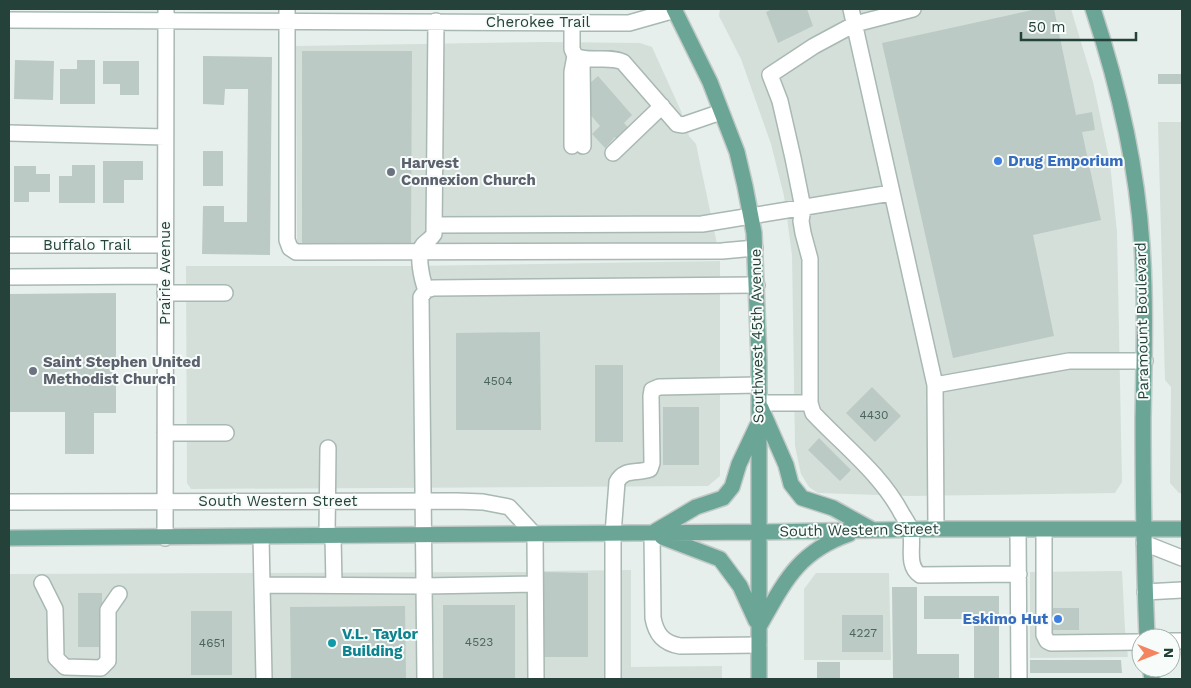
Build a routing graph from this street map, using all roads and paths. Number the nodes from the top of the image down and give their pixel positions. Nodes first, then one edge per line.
1 (675, 9) edge
2 (851, 9) edge
3 (913, 9) edge
4 (1093, 9) edge
5 (166, 15) edge
6 (287, 15) edge
7 (410, 15) edge
8 (537, 16) edge
9 (9, 20) edge
10 (436, 21) junction
11 (572, 23) junction
12 (855, 24) junction
13 (579, 58) junction
14 (662, 106) junction
15 (722, 112) junction
16 (9, 133) edge
17 (165, 138) junction
18 (578, 146) dead end
19 (613, 153) dead end
20 (891, 193) junction
21 (803, 208) junction
22 (752, 217) junction
23 (435, 225) junction
24 (9, 245) edge
25 (165, 245) junction
26 (756, 248) junction
27 (421, 252) junction
28 (165, 276) junction
29 (9, 277) edge
30 (757, 285) junction
31 (426, 290) junction
32 (165, 293) junction
33 (225, 293) dead end
34 (1145, 361) junction
35 (759, 385) junction
36 (935, 385) junction
37 (759, 403) junction
38 (810, 403) junction
39 (759, 423) junction
40 (165, 433) junction
41 (226, 433) dead end
42 (328, 448) dead end
43 (328, 501) junction
44 (424, 501) junction
45 (9, 502) edge
46 (165, 502) junction
47 (867, 529) junction
48 (910, 529) junction
49 (936, 529) junction
50 (1182, 529) edge
51 (1018, 530) junction
52 (1044, 530) junction
53 (759, 532) junction
54 (652, 533) junction
55 (535, 534) junction
56 (613, 534) junction
57 (424, 535) junction
58 (330, 536) junction
59 (1144, 536) junction
60 (262, 537) junction
61 (9, 538) edge
62 (165, 538) junction
63 (1182, 558) edge
64 (1019, 574) junction
65 (42, 583) dead end
66 (535, 584) junction
67 (262, 585) junction
68 (334, 585) junction
69 (424, 586) junction
70 (1182, 590) edge
71 (1145, 592) junction
72 (119, 594) dead end
73 (759, 627) junction
74 (1147, 628) edge
75 (1131, 642) edge
76 (759, 645) junction
77 (264, 679) edge
78 (425, 679) edge
79 (536, 679) edge
80 (613, 679) edge
81 (759, 679) edge
82 (1019, 679) edge

1 - 11 street, Cherokee Trail
1 - 15 main road, Southwest 45th Avenue
2 - 12 street
3 - 12 street
4 - 34 main road, Paramount Boulevard
5 - 6 street, Cherokee Trail
5 - 9 street, Cherokee Trail
5 - 17 street, Prairie Avenue
6 - 7 street, Cherokee Trail
6 - 27 street
7 - 10 street, Cherokee Trail
8 - 10 street, Cherokee Trail
8 - 11 street, Cherokee Trail
10 - 23 street
11 - 13 street
12 - 20 street
12 - 21 street
13 - 14 street
13 - 18 street
14 - 15 street
14 - 19 street
15 - 22 main road, Southwest 45th Avenue
16 - 17 street
17 - 25 street, Prairie Avenue
20 - 21 street
20 - 36 street
21 - 22 street
21 - 38 street
22 - 23 street
22 - 26 main road, Southwest 45th Avenue
23 - 27 street
24 - 25 street, Buffalo Trail
25 - 28 street, Prairie Avenue
26 - 27 street
26 - 30 main road, Southwest 45th Avenue
27 - 31 street
28 - 29 street
28 - 32 street, Prairie Avenue
30 - 31 street
30 - 35 main road, Southwest 45th Avenue
31 - 44 street
32 - 33 street
32 - 40 street, Prairie Avenue
34 - 36 street
34 - 59 main road, Paramount Boulevard
35 - 37 main road, Southwest 45th Avenue
35 - 56 street
36 - 49 street
37 - 38 street
37 - 39 main road, Southwest 45th Avenue
37 - 47 main road
38 - 48 street
39 - 53 main road, Southwest 45th Avenue
39 - 54 main road
40 - 41 street
40 - 46 street, Prairie Avenue
42 - 43 street
43 - 44 street, South Western Street
43 - 46 street, South Western Street
43 - 58 street
44 - 55 street, South Western Street
44 - 57 street
45 - 46 street, South Western Street
46 - 62 street, Prairie Avenue
47 - 48 main road, South Western Street
47 - 53 main road, South Western Street
47 - 73 main road
48 - 49 main road, South Western Street
48 - 64 street
49 - 51 main road, South Western Street
50 - 59 main road, South Western Street
51 - 52 main road, South Western Street
51 - 64 street
52 - 59 main road, South Western Street
52 - 75 street
53 - 54 main road, South Western Street
53 - 73 main road, Southwest 45th Avenue
54 - 56 main road, South Western Street
54 - 73 main road
54 - 76 street
55 - 56 main road, South Western Street
55 - 57 main road, South Western Street
55 - 66 street
56 - 80 street
57 - 58 main road, South Western Street
57 - 69 street
58 - 60 main road, South Western Street
58 - 68 street
59 - 63 street
59 - 71 main road, Paramount Boulevard
60 - 62 main road, South Western Street
60 - 67 street
61 - 62 main road, South Western Street
64 - 82 street
65 - 72 street
66 - 69 street
66 - 79 street
67 - 68 street
67 - 77 street
68 - 69 street
69 - 78 street
70 - 71 street
71 - 74 main road, Paramount Boulevard
73 - 76 main road, Southwest 45th Avenue
76 - 81 main road, Southwest 45th Avenue

